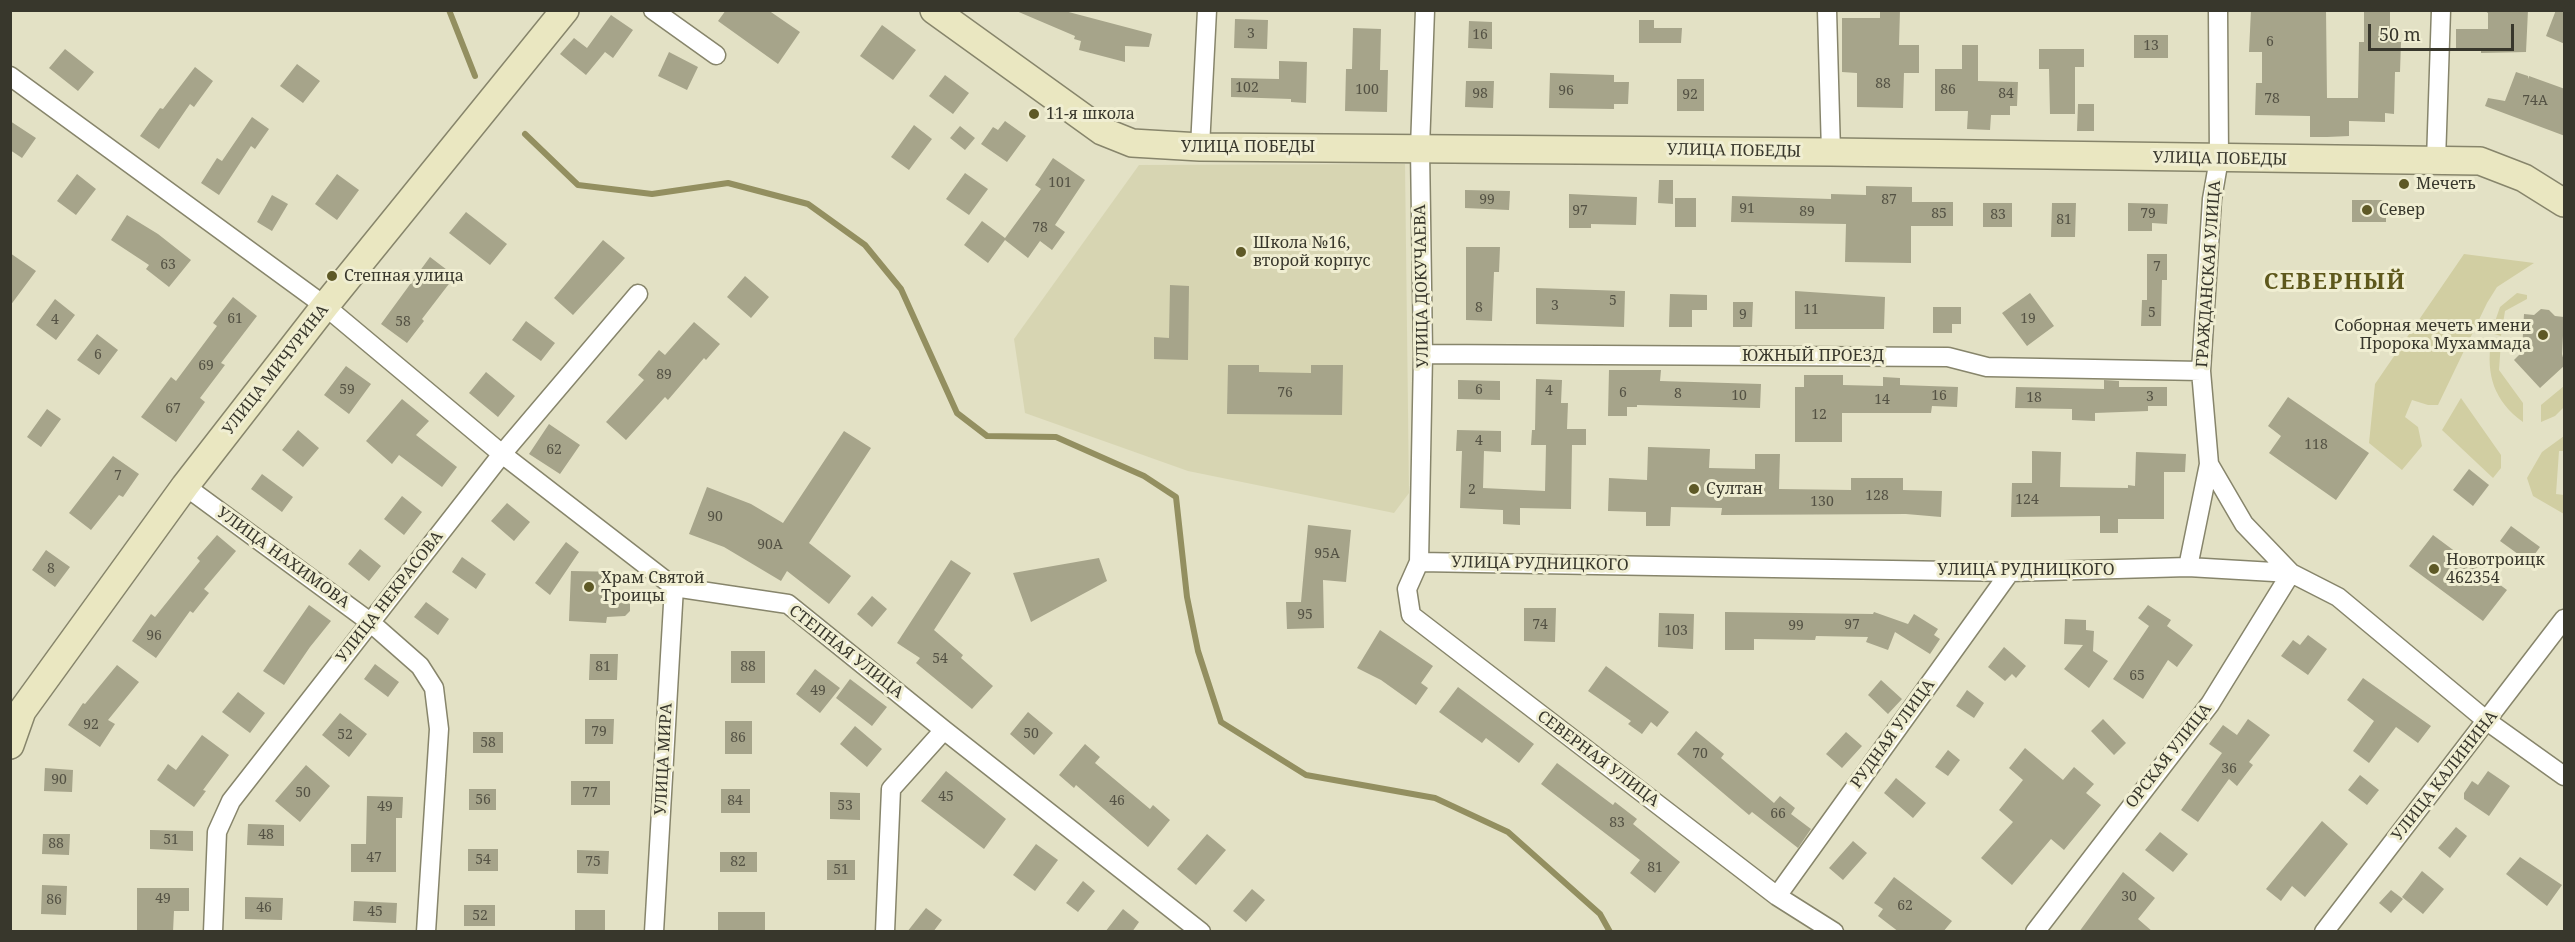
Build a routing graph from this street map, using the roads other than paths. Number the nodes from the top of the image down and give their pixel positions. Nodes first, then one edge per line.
1 (565, 10) edge
2 (653, 10) edge
3 (933, 10) edge
4 (1207, 10) edge
5 (1425, 10) edge
6 (1827, 10) edge
7 (2218, 10) edge
8 (2441, 10) edge
9 (716, 55) dead end
10 (10, 76) edge
11 (1200, 147) junction
12 (1420, 148) junction
13 (1831, 152) junction
14 (2219, 159) junction
15 (2436, 161) junction
16 (2565, 203) edge
17 (638, 294) dead end
18 (325, 306) junction
19 (1423, 354) junction
20 (2201, 371) junction
21 (502, 454) junction
22 (2209, 464) junction
23 (185, 486) junction
24 (1419, 562) junction
25 (2188, 567) junction
26 (2010, 572) junction
27 (2291, 573) junction
28 (674, 586) junction
29 (2565, 619) edge
30 (370, 622) junction
31 (2487, 721) junction
32 (944, 730) junction
33 (10, 745) edge
34 (2565, 776) edge
35 (1777, 896) junction
36 (213, 932) edge
37 (426, 932) edge
38 (654, 932) edge
39 (885, 932) edge
40 (1201, 932) edge
41 (1834, 932) edge
42 (2034, 932) edge
43 (2324, 932) edge

1 - 18 street, УЛИЦА МИЧУРИНА
2 - 9 street
3 - 11 street, УЛИЦА ПОБЕДЫ
4 - 11 street
5 - 12 street, УЛИЦА ДОКУЧАЕВА
6 - 13 street
7 - 14 street, ГРАЖДАНСКАЯ УЛИЦА
8 - 15 street
10 - 18 street, СТЕПНАЯ УЛИЦА
11 - 12 street, УЛИЦА ПОБЕДЫ
12 - 13 street, УЛИЦА ПОБЕДЫ
12 - 19 street, УЛИЦА ДОКУЧАЕВА
13 - 14 street, УЛИЦА ПОБЕДЫ
14 - 15 street, УЛИЦА ПОБЕДЫ
14 - 20 street, ГРАЖДАНСКАЯ УЛИЦА
15 - 16 street, УЛИЦА ПОБЕДЫ
17 - 21 street, УЛИЦА НЕКРАСОВА
18 - 21 street, СТЕПНАЯ УЛИЦА
18 - 23 street, УЛИЦА МИЧУРИНА
19 - 20 street, ЮЖНЫЙ ПРОЕЗД
19 - 24 street, УЛИЦА ДОКУЧАЕВА
20 - 22 street, ГРАЖДАНСКАЯ УЛИЦА
21 - 28 street, СТЕПНАЯ УЛИЦА
21 - 30 street, УЛИЦА НЕКРАСОВА
22 - 25 street, ГРАЖДАНСКАЯ УЛИЦА
22 - 27 street, ГРАЖДАНСКАЯ УЛИЦА
23 - 30 street, УЛИЦА НАХИМОВА
23 - 33 street, УЛИЦА МИЧУРИНА
24 - 26 street, УЛИЦА РУДНИЦКОГО
24 - 35 street, СЕВЕРНАЯ УЛИЦА
25 - 26 street, УЛИЦА РУДНИЦКОГО
25 - 27 street, УЛИЦА РУДНИЦКОГО
26 - 35 street, РУДНАЯ УЛИЦА
27 - 31 street, УЛИЦА РУДНИЦКОГО
27 - 42 street, ОРСКАЯ УЛИЦА
28 - 32 street, СТЕПНАЯ УЛИЦА
28 - 38 street, УЛИЦА МИРА
29 - 31 street, УЛИЦА КАЛИНИНА
30 - 36 street, УЛИЦА НЕКРАСОВА
30 - 37 street, УЛИЦА НАХИМОВА
31 - 34 street, УЛИЦА РУДНИЦКОГО
31 - 43 street, УЛИЦА КАЛИНИНА
32 - 39 street
32 - 40 street, СТЕПНАЯ УЛИЦА
35 - 41 street, СЕВЕРНАЯ УЛИЦА

